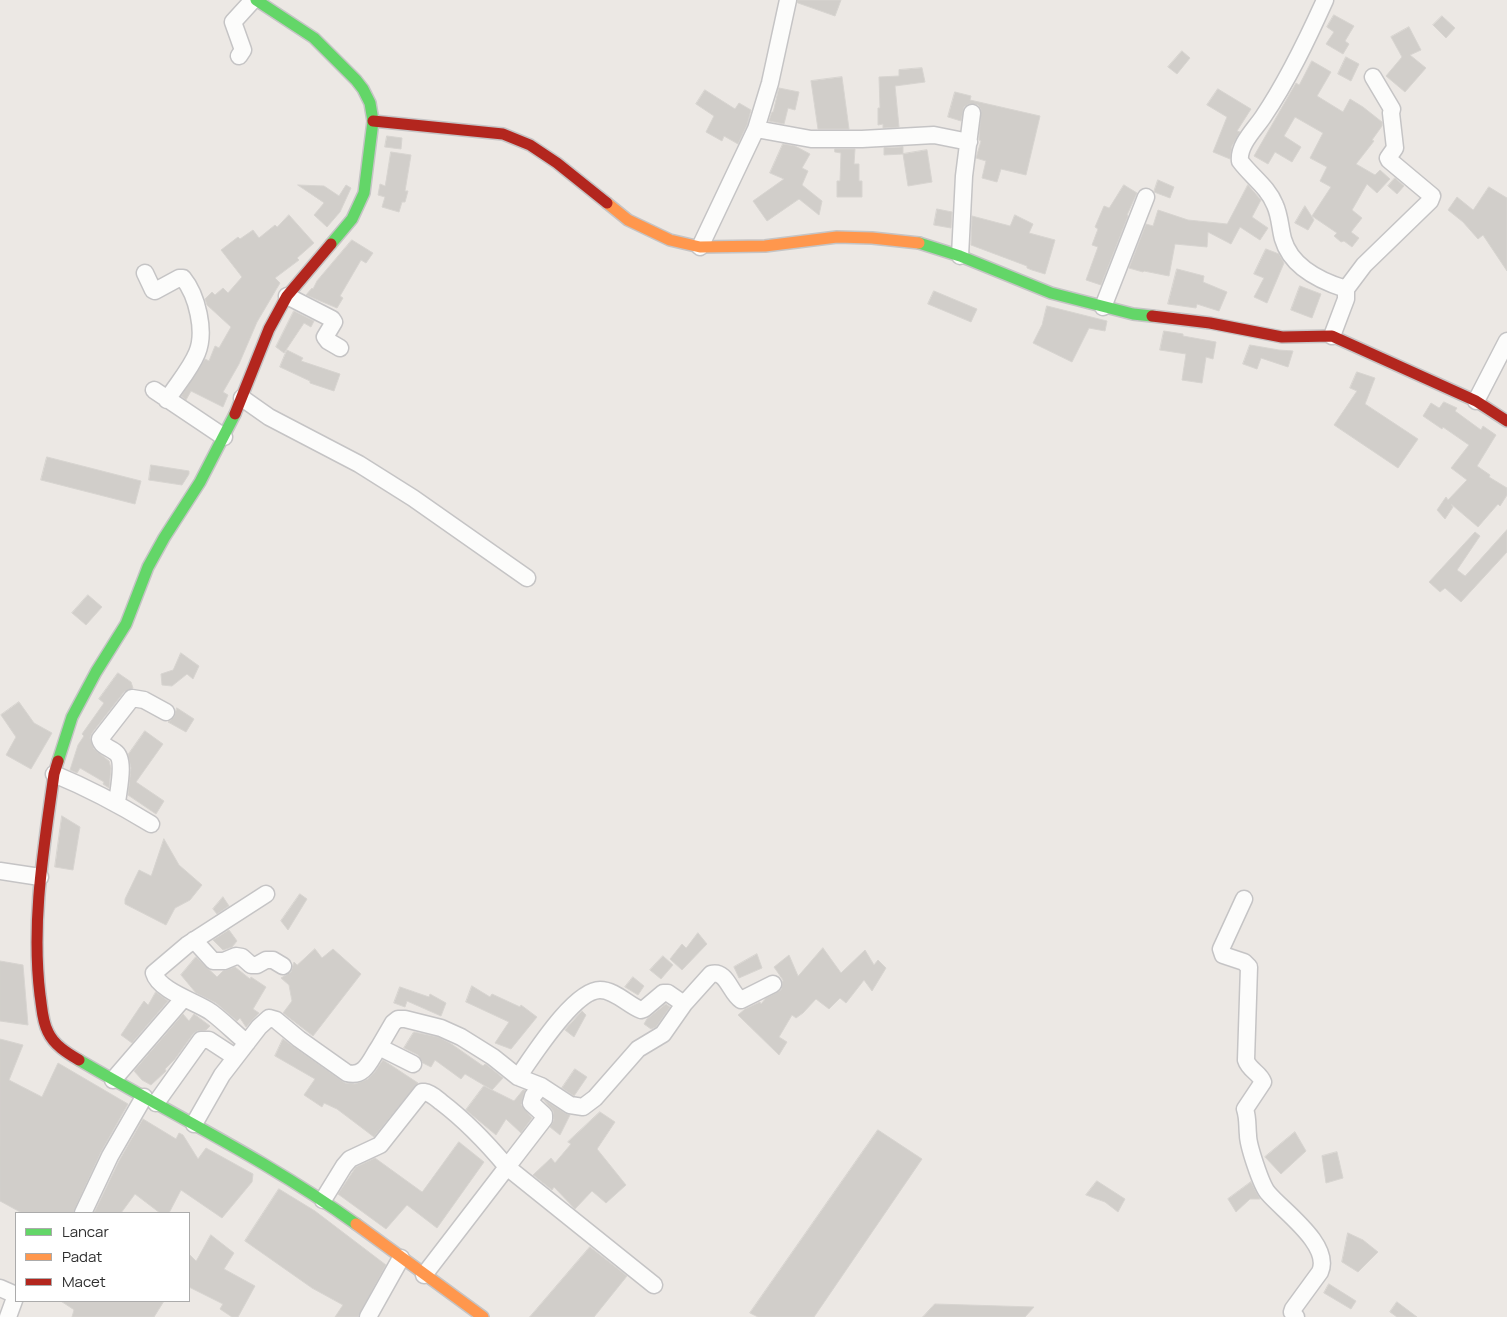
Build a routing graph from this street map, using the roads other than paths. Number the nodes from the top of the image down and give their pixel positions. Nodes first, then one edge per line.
1 (254, 0) edge
2 (788, 0) edge
3 (1326, 0) edge
4 (239, 56) dead end
5 (1373, 77) dead end
6 (972, 113) dead end
7 (374, 121) junction
8 (756, 129) junction
9 (970, 142) junction
10 (1146, 197) dead end
11 (700, 247) junction
12 (960, 256) junction
13 (145, 273) dead end
14 (1346, 288) junction
15 (287, 296) junction
16 (1103, 306) junction
17 (1332, 336) junction
18 (1507, 341) edge
19 (340, 348) dead end
20 (154, 390) dead end
21 (242, 398) junction
22 (168, 400) junction
23 (1476, 402) junction
24 (1507, 421) edge
25 (224, 437) junction
26 (527, 578) dead end
27 (166, 712) dead end
28 (54, 774) junction
29 (117, 803) junction
30 (151, 824) dead end
31 (0, 871) edge
32 (40, 877) junction
33 (266, 894) dead end
34 (1244, 899) dead end
35 (194, 940) junction
36 (283, 966) dead end
37 (773, 984) dead end
38 (183, 999) junction
39 (684, 1004) junction
40 (247, 1043) junction
41 (379, 1047) junction
42 (235, 1058) junction
43 (414, 1064) dead end
44 (518, 1077) junction
45 (113, 1080) junction
46 (541, 1086) junction
47 (150, 1100) junction
48 (194, 1124) junction
49 (507, 1167) junction
50 (323, 1200) junction
51 (83, 1212) edge
52 (401, 1258) junction
53 (424, 1275) junction
54 (654, 1285) dead end
55 (0, 1288) edge
56 (15, 1295) edge
57 (15, 1298) edge
58 (8, 1317) edge
59 (368, 1317) edge
60 (482, 1317) edge
61 (1296, 1317) edge

1 - 4 street
1 - 7 street
2 - 8 street
3 - 14 street
5 - 14 street
6 - 9 street
7 - 11 street
7 - 15 street
8 - 9 street
8 - 11 street
9 - 12 street
10 - 16 street
11 - 12 street
12 - 16 street
13 - 22 street
14 - 17 street
15 - 19 street
15 - 21 street
16 - 17 street
17 - 23 street
18 - 23 street
20 - 22 street
21 - 25 street
21 - 26 street
22 - 25 street
23 - 24 street
25 - 28 street
27 - 29 street
28 - 29 street
28 - 32 street
29 - 30 street
31 - 32 street
32 - 45 street
33 - 35 street
34 - 61 street
35 - 36 street
35 - 38 street
37 - 39 street
38 - 40 street
38 - 45 street
39 - 44 street
39 - 46 street
40 - 41 street
40 - 42 street
41 - 43 street
41 - 44 street
42 - 47 street
42 - 48 street
44 - 46 street
45 - 47 street
46 - 49 street
47 - 48 street
47 - 51 street
48 - 50 street
49 - 50 street
49 - 53 street
49 - 54 street
50 - 52 street
52 - 53 street
52 - 59 street
53 - 60 street
55 - 56 street
57 - 58 street

